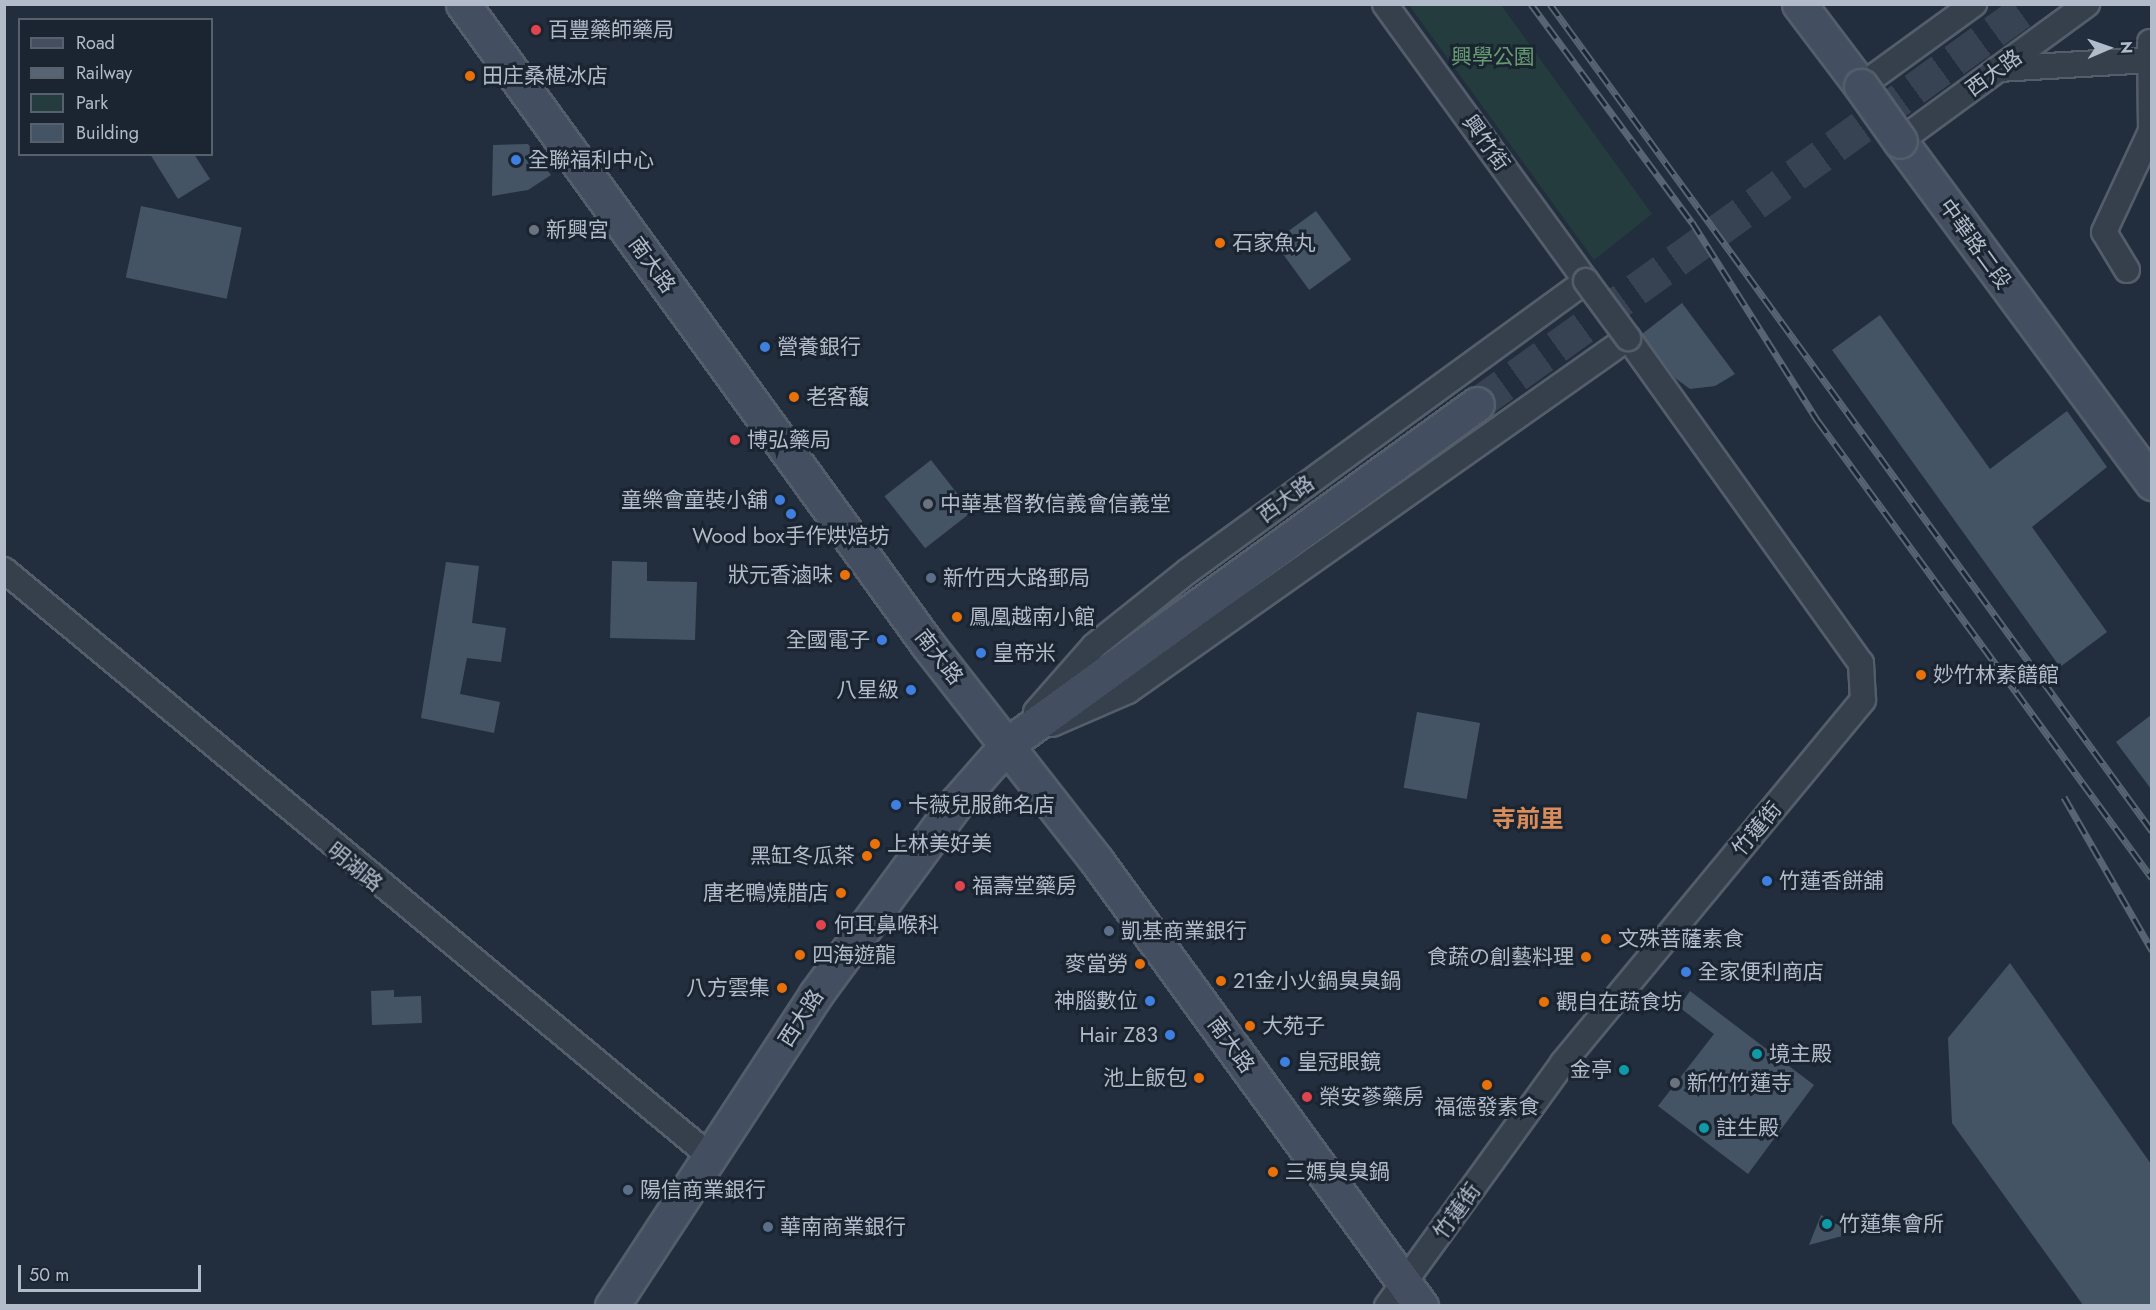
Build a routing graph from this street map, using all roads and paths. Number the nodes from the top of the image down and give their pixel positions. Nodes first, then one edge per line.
1 (1384, 4) edge
2 (1799, 4) edge
3 (1974, 4) edge
4 (2087, 4) edge
5 (465, 5) edge
6 (2151, 51) edge
7 (1998, 69) junction
8 (1861, 86) junction
9 (1900, 141) junction
10 (2127, 270) dead end
11 (1587, 281) junction
12 (1628, 338) junction
13 (1477, 404) tunnel mouth
14 (2151, 483) edge
15 (4, 570) edge
16 (1008, 744) junction
17 (711, 1157) junction
18 (1404, 1298) edge
19 (612, 1305) edge

1 - 11 street, 興竹街
2 - 8 street, 中華路二段
3 - 8 street
4 - 7 street, 西大路
5 - 16 street, 南大路
6 - 7 street
6 - 10 street
7 - 9 street, 西大路
8 - 9 street, 中華路二段, bridge
9 - 14 street, 中華路二段
11 - 12 street, 興竹街, bridge
11 - 16 street, 西大路
12 - 16 street, 西大路
12 - 18 street, 竹蓮街
13 - 16 street, 西大路
15 - 17 street, 明湖路
16 - 17 street, 西大路
16 - 18 street, 南大路
17 - 19 street, 西大路

